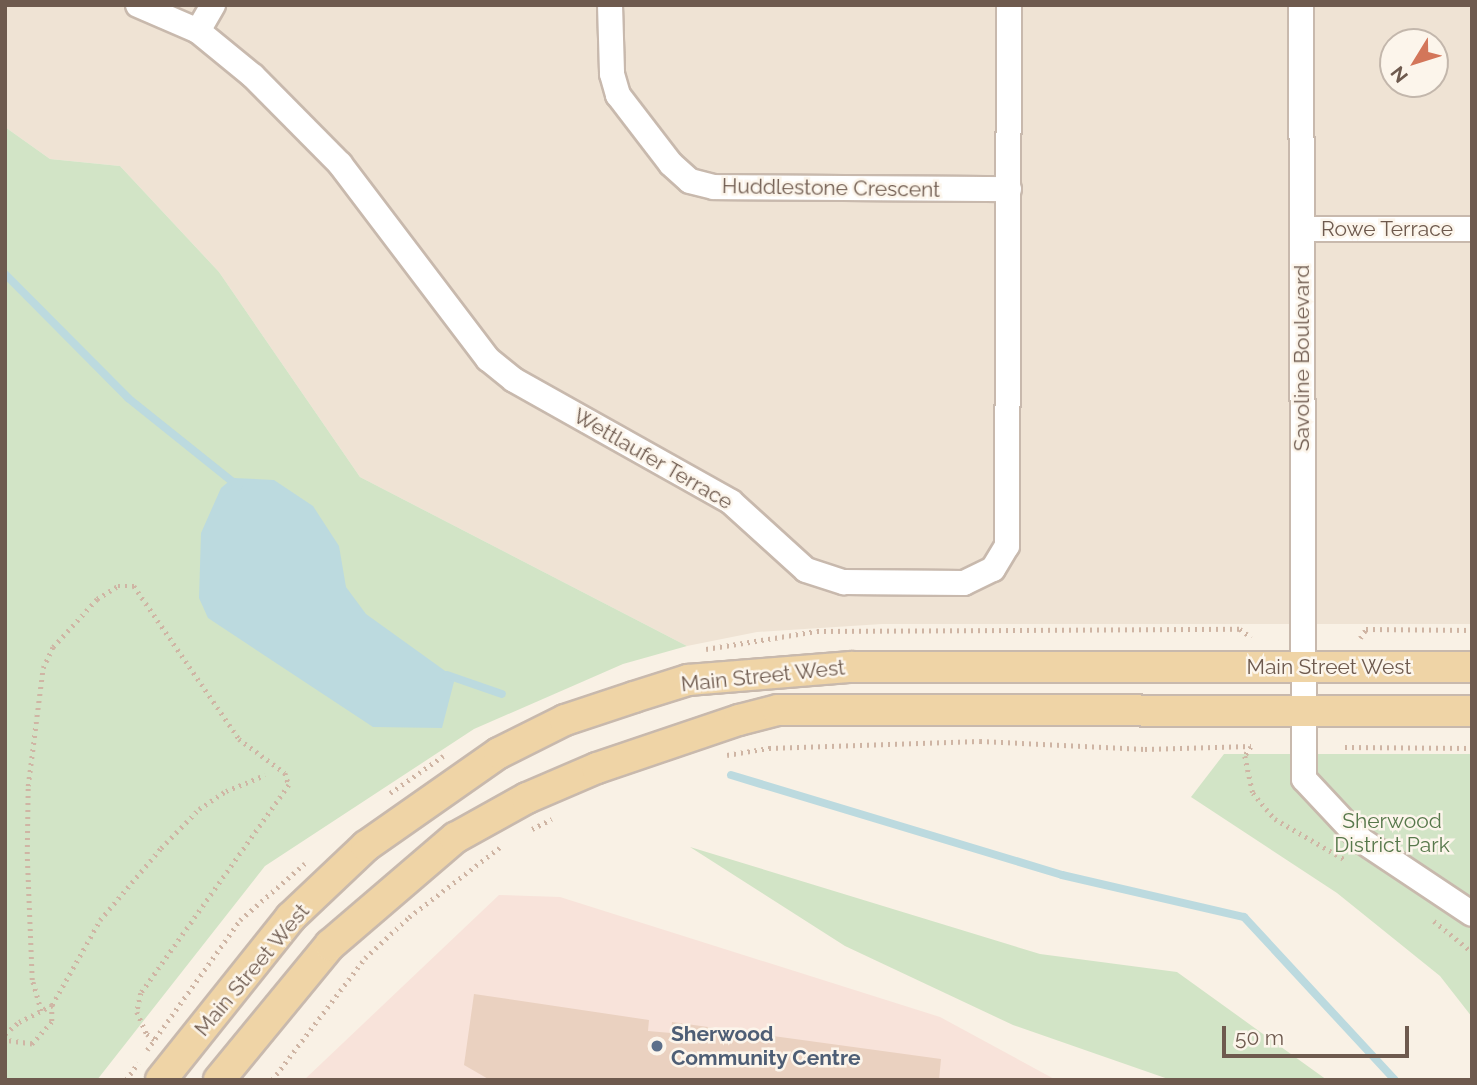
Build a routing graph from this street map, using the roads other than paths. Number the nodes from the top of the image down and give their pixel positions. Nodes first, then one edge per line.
1 (138, 5) edge
2 (213, 5) edge
3 (610, 5) edge
4 (1009, 5) edge
5 (1301, 5) edge
6 (198, 31) junction
7 (1009, 189) junction
8 (1302, 229) junction
9 (1472, 229) edge
10 (1304, 667) junction
11 (1472, 667) edge
12 (1472, 711) edge
13 (1304, 712) junction
14 (1472, 914) edge
15 (170, 1069) edge
16 (219, 1080) edge

1 - 6 street, Wettlaufer Terrace
2 - 6 street
3 - 7 street, Huddlestone Crescent
4 - 7 street, Wettlaufer Terrace
5 - 8 street, Savoline Boulevard
6 - 7 street, Wettlaufer Terrace
8 - 9 street, Rowe Terrace
8 - 10 street, Savoline Boulevard
10 - 11 main road, Main Street West
10 - 13 street, Savoline Boulevard
10 - 15 main road, Main Street West
12 - 13 main road, Main Street West
13 - 14 street, Savoline Boulevard
13 - 16 main road, Main Street West

